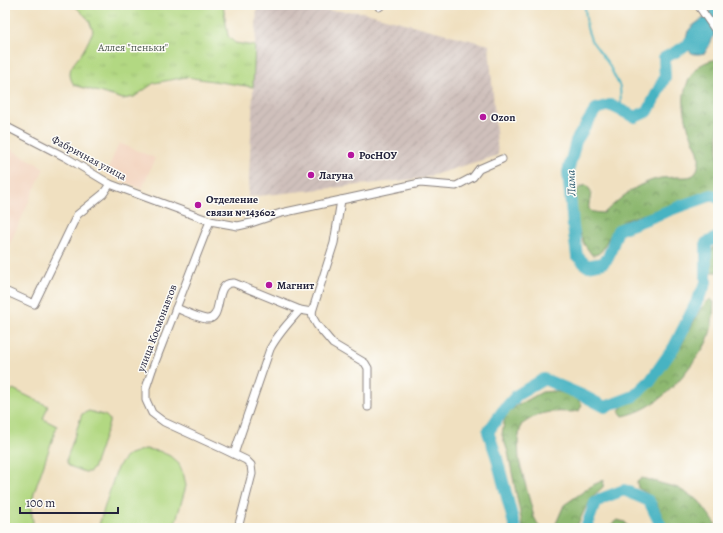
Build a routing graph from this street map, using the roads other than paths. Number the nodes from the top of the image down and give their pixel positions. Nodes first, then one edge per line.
1 (378, 5) edge
2 (382, 5) edge
3 (698, 5) edge
4 (718, 34) edge
5 (5, 126) edge
6 (502, 159) dead end
7 (110, 184) junction
8 (341, 200) junction
9 (210, 220) junction
10 (5, 291) edge
11 (176, 308) junction
12 (300, 310) junction
13 (312, 312) junction
14 (368, 407) dead end
15 (234, 454) junction
16 (238, 528) edge

1 - 2 street
3 - 4 street
5 - 7 street, Фабричная улица
6 - 8 street, Фабричная улица
7 - 9 street, Фабричная улица
7 - 10 street
8 - 9 street, Фабричная улица
8 - 13 street
9 - 11 street, улица Космонавтов
11 - 12 street
11 - 15 street, улица Космонавтов
12 - 13 street
12 - 15 street
13 - 14 street
15 - 16 street, улица Космонавтов

